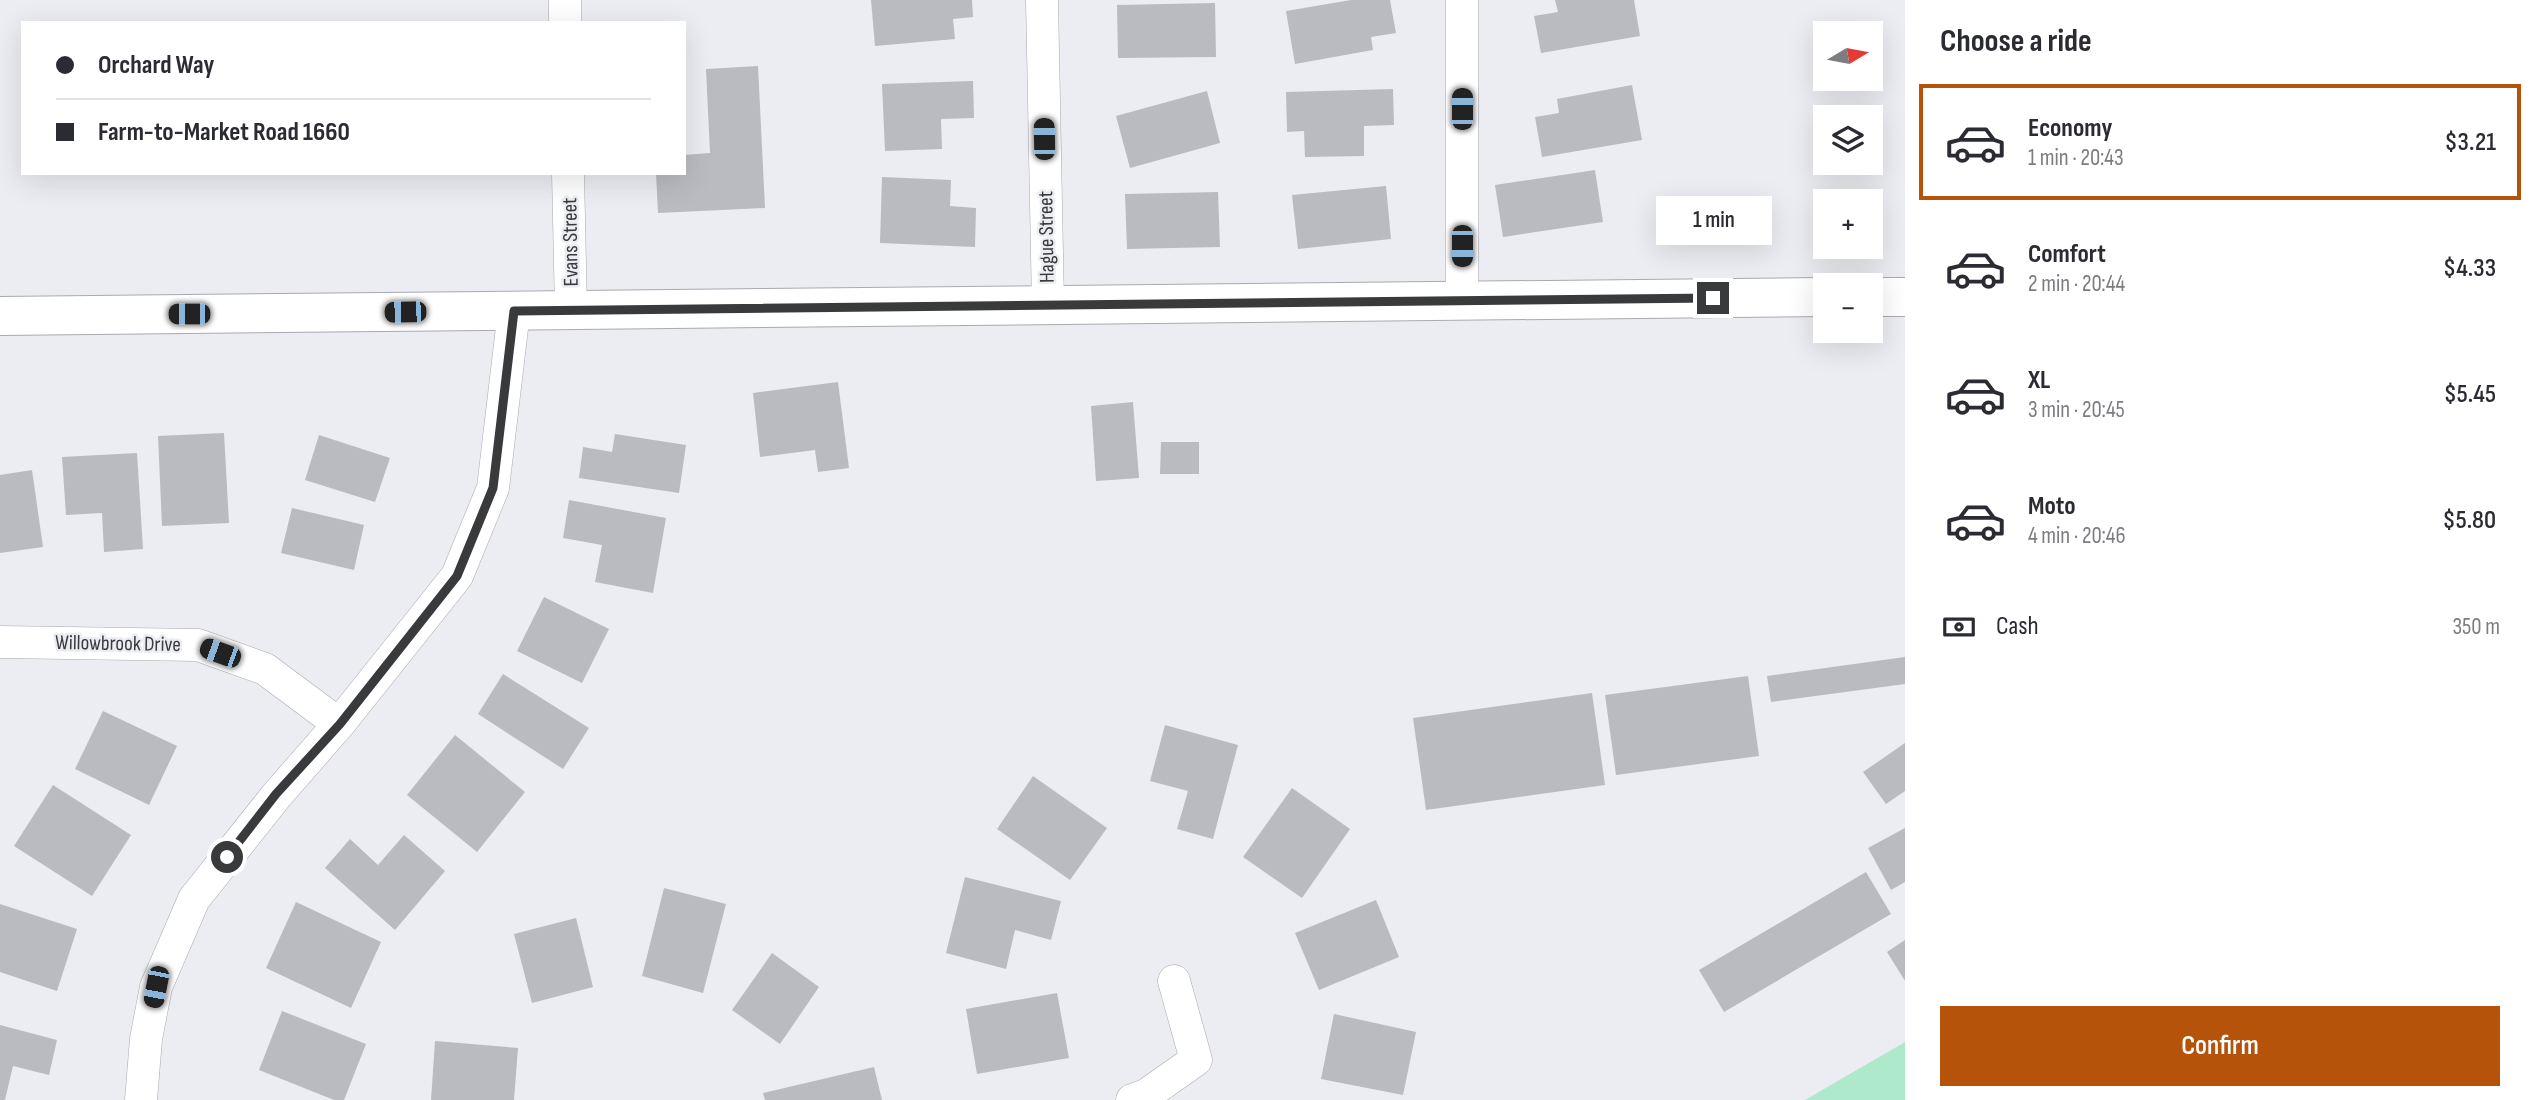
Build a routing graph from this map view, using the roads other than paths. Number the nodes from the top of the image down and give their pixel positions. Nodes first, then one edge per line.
1 (565, 0) edge
2 (1042, 0) edge
3 (1462, 0) edge
4 (565, 21) edge
5 (568, 175) edge
6 (1813, 297) edge
7 (1883, 297) edge
8 (1905, 297) edge
9 (1462, 300) junction
10 (1048, 305) junction
11 (571, 310) junction
12 (514, 311) junction
13 (0, 316) edge
14 (0, 642) edge
15 (340, 724) junction
16 (1174, 981) dead end
17 (141, 1100) edge
18 (1132, 1100) edge

1 - 4 street
2 - 10 street, Hague Street
3 - 9 street
5 - 11 street, Evans Street
6 - 9 main road
7 - 8 main road
9 - 10 main road
10 - 11 main road
11 - 12 main road
12 - 13 main road
12 - 15 street
14 - 15 street, Willowbrook Drive
15 - 17 street
16 - 18 street

